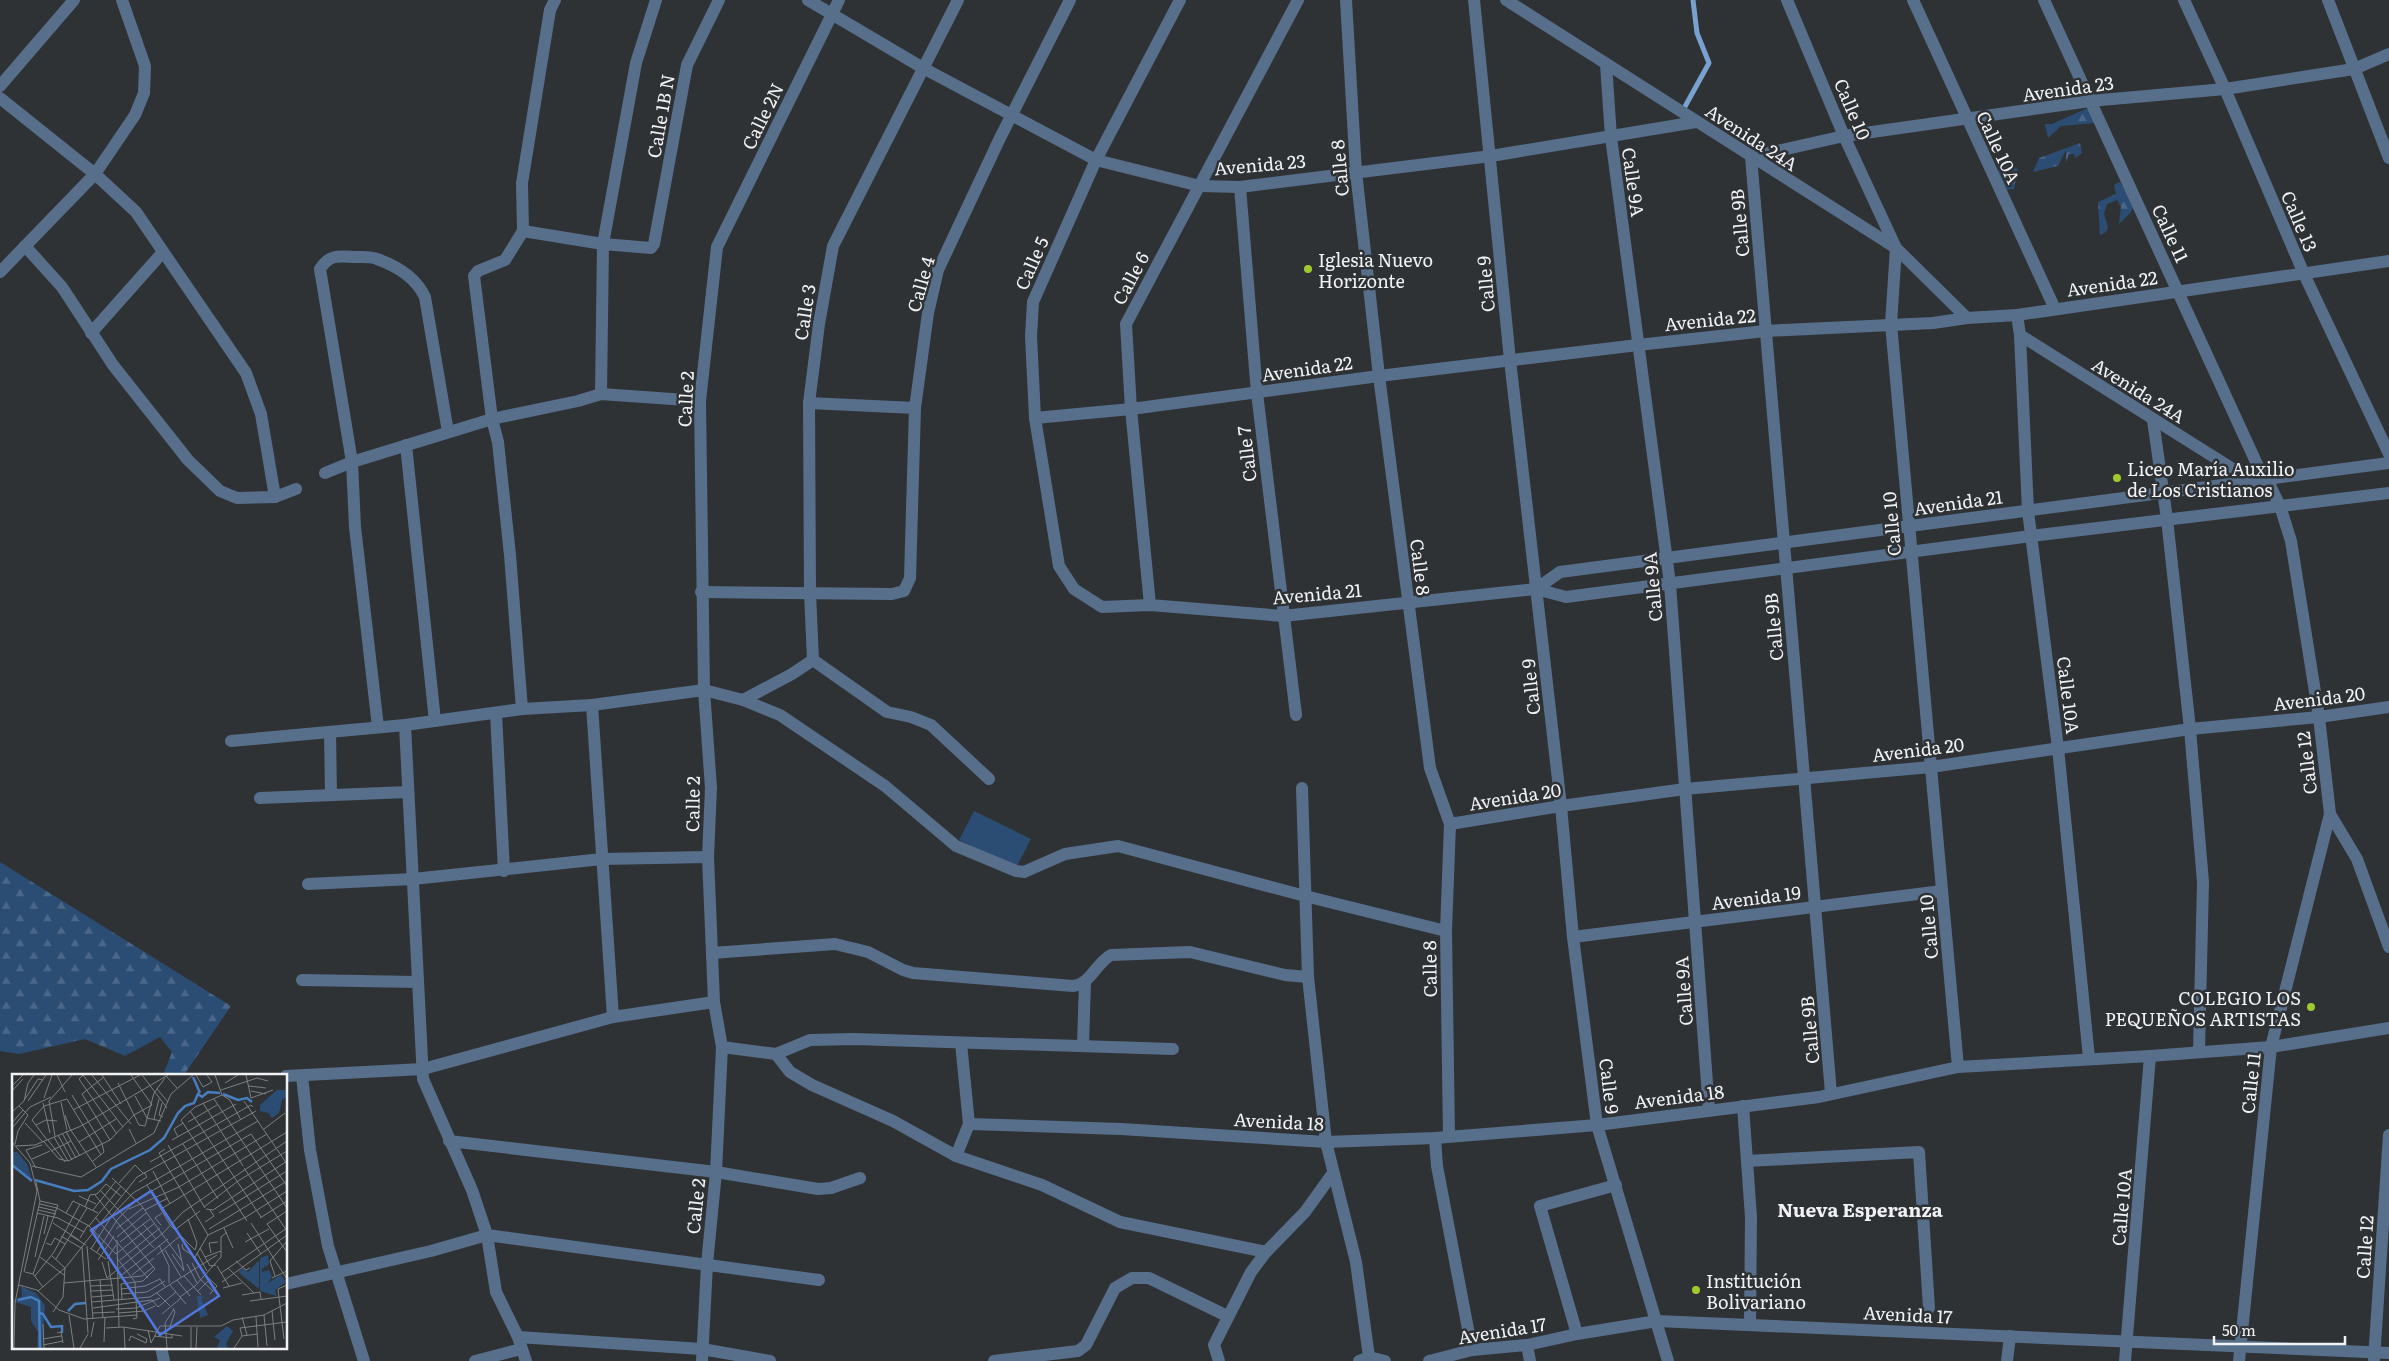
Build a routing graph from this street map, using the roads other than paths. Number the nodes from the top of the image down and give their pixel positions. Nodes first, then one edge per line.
1 (74, 0) edge
2 (122, 0) edge
3 (555, 0) edge
4 (656, 0) edge
5 (719, 0) edge
6 (808, 0) edge
7 (839, 0) edge
8 (958, 0) edge
9 (1070, 0) edge
10 (1180, 0) edge
11 (1298, 0) edge
12 (1346, 0) edge
13 (1474, 0) edge
14 (1506, 0) edge
15 (1787, 0) edge
16 (1913, 0) edge
17 (2044, 0) edge
18 (2184, 0) edge
19 (2328, 0) edge
20 (831, 15) junction
21 (2389, 54) edge
22 (1606, 64) junction
23 (923, 68) junction
24 (2354, 69) junction
25 (0, 86) edge
26 (2225, 88) junction
27 (0, 98) edge
28 (2090, 101) junction
29 (1014, 115) junction
30 (1967, 120) junction
31 (1696, 122) junction
32 (1844, 136) junction
33 (1611, 137) junction
34 (1491, 156) junction
35 (1751, 157) junction
36 (2389, 158) edge
37 (1096, 160) junction
38 (1356, 172) junction
39 (95, 174) junction
40 (1200, 186) junction
41 (1240, 187) junction
42 (523, 231) junction
43 (603, 244) junction
44 (25, 246) junction
45 (717, 247) joint
46 (1896, 248) junction
47 (163, 252) junction
48 (2389, 261) edge
49 (0, 272) edge
50 (2304, 274) junction
51 (2178, 290) junction
52 (2055, 309) junction
53 (2017, 315) junction
54 (1967, 318) junction
55 (1891, 324) junction
56 (1765, 331) junction
57 (91, 333) junction
58 (2020, 335) junction
59 (1638, 345) junction
60 (1510, 360) junction
61 (1379, 376) junction
62 (1257, 393) junction
63 (601, 394) junction
64 (700, 401) junction
65 (810, 403) junction
66 (915, 408) junction
67 (1132, 409) junction
68 (1035, 418) junction
69 (492, 419) junction
70 (2153, 420) junction
71 (448, 432) junction
72 (406, 445) junction
73 (2389, 454) edge
74 (352, 462) junction
75 (2389, 463) edge
76 (325, 473) dead end
77 (2264, 477) junction
78 (296, 489) dead end
79 (2164, 493) junction
80 (2389, 493) edge
81 (275, 497) junction
82 (2280, 506) junction
83 (2028, 511) junction
84 (2168, 520) junction
85 (1909, 526) junction
86 (2031, 536) junction
87 (1783, 543) junction
88 (1912, 552) junction
89 (1667, 558) junction
90 (1059, 566) joint
91 (1785, 568) junction
92 (1670, 584) junction
93 (1536, 589) junction
94 (701, 592) junction
95 (810, 593) junction
96 (1408, 601) junction
97 (1150, 606) junction
98 (1283, 616) junction
99 (813, 660) junction
100 (704, 690) junction
101 (744, 700) junction
102 (592, 705) junction
103 (2389, 706) edge
104 (522, 709) junction
105 (496, 713) junction
106 (1296, 715) dead end
107 (2318, 717) junction
108 (435, 721) junction
109 (405, 725) junction
110 (378, 727) junction
111 (2190, 729) junction
112 (330, 732) junction
113 (231, 740) dead end
114 (2058, 748) junction
115 (1931, 767) junction
116 (989, 779) dead end
117 (1805, 779) junction
118 (1302, 788) dead end
119 (1685, 789) junction
120 (408, 792) junction
121 (331, 794) junction
122 (260, 798) dead end
123 (1561, 806) junction
124 (2330, 814) junction
125 (1450, 824) junction
126 (708, 857) junction
127 (602, 859) junction
128 (504, 871) junction
129 (413, 879) junction
130 (308, 884) dead end
131 (1942, 891) junction
132 (1305, 896) junction
133 (1816, 907) junction
134 (1695, 922) junction
135 (1446, 931) junction
136 (1573, 938) junction
137 (2389, 946) edge
138 (712, 953) junction
139 (1308, 976) junction
140 (302, 980) dead end
141 (417, 982) junction
142 (1085, 982) junction
143 (714, 1002) junction
144 (613, 1018) junction
145 (2389, 1028) edge
146 (961, 1043) junction
147 (1083, 1045) junction
148 (2271, 1046) junction
149 (722, 1047) junction
150 (1173, 1048) dead end
151 (2199, 1051) junction
152 (776, 1054) junction
153 (2150, 1056) junction
154 (2089, 1058) junction
155 (1958, 1067) junction
156 (422, 1069) junction
157 (288, 1076) edge
158 (302, 1076) junction
159 (1831, 1093) junction
160 (1743, 1106) junction
161 (1709, 1110) junction
162 (969, 1124) junction
163 (1597, 1125) junction
164 (2389, 1135) edge
165 (1449, 1136) junction
166 (1435, 1138) junction
167 (449, 1142) junction
168 (1326, 1142) junction
169 (956, 1156) junction
170 (1747, 1160) junction
171 (716, 1172) junction
172 (1333, 1173) junction
173 (860, 1178) dead end
174 (1616, 1185) junction
175 (487, 1235) junction
176 (1266, 1252) junction
177 (707, 1264) junction
178 (337, 1272) junction
179 (819, 1280) dead end
180 (288, 1284) edge
181 (1929, 1308) dead end
182 (1227, 1316) junction
183 (1658, 1321) junction
184 (1750, 1325) junction
185 (1577, 1334) junction
186 (2010, 1336) junction
187 (2128, 1342) junction
188 (1528, 1345) junction
189 (2241, 1347) junction
190 (161, 1348) edge
191 (521, 1349) edge
192 (1472, 1350) junction
193 (2389, 1353) edge
194 (702, 1355) edge
195 (2374, 1357) edge
196 (1364, 1359) edge
197 (164, 1361) edge
198 (364, 1361) edge
199 (476, 1361) edge
200 (770, 1361) edge
201 (994, 1361) edge
202 (1219, 1361) edge
203 (1385, 1361) edge
204 (1429, 1361) edge
205 (1434, 1361) edge
206 (1530, 1361) edge
207 (1668, 1361) edge
208 (2007, 1361) edge
209 (2125, 1361) edge
210 (2239, 1361) edge

1 - 25 street
2 - 39 street
3 - 42 street
4 - 43 street
5 - 43 street, Calle 1B N
6 - 20 street, Avenida 23
7 - 20 street, Calle 2N
8 - 23 street, Calle 3
9 - 29 street, Calle 4
10 - 37 street, Calle 5
11 - 40 street, Calle 6
12 - 38 street, Calle 8
13 - 34 street, Calle 9
14 - 22 street, Avenida 24A
15 - 32 street, Calle 10
16 - 30 street, Calle 10A
17 - 28 street, Calle 11
18 - 26 street, Calle 13
19 - 24 street
20 - 23 street, Avenida 23
20 - 45 street, Calle 2N
21 - 24 street, Avenida 23
22 - 31 street, Avenida 24A
22 - 33 street, Calle 9A
23 - 29 street, Avenida 23
23 - 65 street, Calle 3
24 - 26 street, Avenida 23
24 - 36 street
26 - 28 street, Avenida 23
26 - 50 street, Calle 13
27 - 39 street
28 - 30 street, Avenida 23
28 - 51 street, Calle 11
29 - 37 street, Avenida 23
29 - 66 street, Calle 4
30 - 32 street, Avenida 23
30 - 52 street, Calle 10A
31 - 33 street, Avenida 23
31 - 35 street, Avenida 24A
32 - 35 street, Avenida 23
32 - 46 street, Calle 10
33 - 34 street, Avenida 23
33 - 59 street, Calle 9A
34 - 38 street, Avenida 23
34 - 60 street, Calle 9
35 - 46 street, Avenida 24A
35 - 56 street, Calle 9B
37 - 40 street, Avenida 23
37 - 68 street, Calle 5
38 - 41 street, Avenida 23
38 - 61 street, Calle 8
39 - 44 street
39 - 47 street
40 - 41 street, Avenida 23
40 - 67 street, Calle 6
41 - 62 street, Calle 7
42 - 43 street
42 - 69 street
43 - 63 street
44 - 49 street
44 - 57 street
45 - 64 street, Calle 2
46 - 54 street, Avenida 24A
46 - 55 street, Calle 10
47 - 57 street
47 - 81 street
48 - 50 street, Avenida 22
50 - 51 street, Avenida 22
50 - 73 street, Calle 13
51 - 52 street, Avenida 22
51 - 77 street, Calle 11
52 - 53 street, Avenida 22
53 - 54 street, Avenida 22
53 - 58 street
54 - 55 street, Avenida 22
55 - 56 street, Avenida 22
55 - 85 street, Calle 10
56 - 59 street, Avenida 22
56 - 87 street, Calle 9B
57 - 81 street
58 - 70 street, Avenida 24A
58 - 83 street, Calle 10A
59 - 60 street, Avenida 22
59 - 89 street, Calle 9A
60 - 61 street, Avenida 22
60 - 93 street, Calle 9
61 - 62 street, Avenida 22
61 - 96 street, Calle 8
62 - 67 street, Avenida 22
62 - 98 street, Calle 7
63 - 64 street
63 - 69 street
64 - 94 street, Calle 2
65 - 66 street
65 - 95 street, Calle 3
66 - 95 street, Calle 4
67 - 68 street, Avenida 22
67 - 97 street, Calle 6
68 - 90 street, Calle 5
69 - 71 street
69 - 104 street
70 - 77 street, Avenida 24A
70 - 79 street
71 - 72 street
71 - 74 street
72 - 74 street
72 - 108 street
74 - 76 street
74 - 110 street
75 - 77 street, Avenida 21
77 - 79 street, Avenida 21
77 - 82 street, Calle 12
78 - 81 street
79 - 83 street, Avenida 21
79 - 84 street
80 - 82 street, Avenida 21
82 - 84 street, Avenida 21
82 - 107 street, Calle 12
83 - 85 street, Avenida 21
83 - 86 street, Calle 10A
84 - 86 street, Avenida 21
84 - 111 street
85 - 87 street, Avenida 21
85 - 88 street, Calle 10
86 - 88 street, Avenida 21
86 - 114 street, Calle 10A
87 - 89 street, Avenida 21
87 - 91 street, Calle 9B
88 - 91 street, Avenida 21
88 - 115 street, Calle 10
89 - 92 street, Calle 9A
89 - 93 street, Avenida 21
90 - 97 street, Avenida 21
91 - 92 street, Avenida 21
91 - 117 street, Calle 9B
92 - 93 street, Avenida 21
92 - 119 street, Calle 9A
93 - 96 street, Avenida 21
93 - 123 street, Calle 9
94 - 95 street
94 - 100 street, Calle 2
95 - 99 street, Calle 3
96 - 98 street, Avenida 21
96 - 125 street, Calle 8
97 - 98 street, Avenida 21
98 - 106 street, Calle 7
99 - 101 street
99 - 116 street
100 - 101 street
100 - 102 street
100 - 126 street, Calle 2
101 - 132 street
102 - 104 street
102 - 127 street
103 - 107 street, Avenida 20
104 - 105 street
105 - 108 street
105 - 128 street
107 - 111 street, Avenida 20
107 - 124 street, Calle 12
108 - 109 street
109 - 110 street
109 - 120 street
110 - 112 street
111 - 114 street, Avenida 20
111 - 151 street
112 - 113 street
112 - 121 street
114 - 115 street, Avenida 20
114 - 154 street, Calle 10A
115 - 117 street, Avenida 20
115 - 131 street, Calle 10
117 - 119 street, Avenida 20
117 - 133 street, Calle 9B
118 - 132 street
119 - 123 street, Avenida 20
119 - 134 street, Calle 9A
120 - 121 street
120 - 129 street
121 - 122 street
123 - 125 street, Avenida 20
123 - 136 street, Calle 9
124 - 137 street, Calle 12
124 - 148 street, Calle 11
125 - 135 street, Calle 8
126 - 127 street
126 - 138 street, Calle 2
127 - 128 street
127 - 144 street
128 - 129 street
129 - 130 street
129 - 141 street
131 - 133 street, Avenida 19
131 - 155 street, Calle 10
132 - 135 street
132 - 139 street
133 - 134 street, Avenida 19
133 - 159 street, Calle 9B
134 - 136 street, Avenida 19
134 - 161 street, Calle 9A
135 - 165 street, Calle 8
136 - 163 street, Calle 9
138 - 142 street
138 - 143 street, Calle 2
139 - 142 street
139 - 168 street
140 - 141 street
141 - 156 street
142 - 147 street
143 - 144 street
143 - 149 street, Calle 2
144 - 156 street
145 - 148 street, Avenida 18
146 - 147 street
146 - 152 street
146 - 162 street
147 - 150 street
148 - 151 street, Avenida 18
148 - 189 street, Calle 11
149 - 152 street
149 - 171 street, Calle 2
151 - 153 street, Avenida 18
152 - 169 street
153 - 154 street, Avenida 18
153 - 187 street, Calle 10A
154 - 155 street, Avenida 18
155 - 159 street, Avenida 18
156 - 158 street
156 - 167 street
157 - 158 street
158 - 178 street
159 - 160 street, Avenida 18
160 - 161 street, Avenida 18
160 - 170 street
161 - 163 street, Avenida 18
162 - 168 street, Avenida 18
162 - 169 street
163 - 165 street, Avenida 18
163 - 174 street, Calle 9
164 - 195 street, Calle 12
165 - 166 street, Avenida 18
166 - 168 street, Avenida 18
166 - 192 street
167 - 171 street
167 - 175 street
168 - 172 street
169 - 176 street
170 - 181 street
170 - 184 street
171 - 173 street
171 - 177 street, Calle 2
172 - 176 street
172 - 196 street
174 - 183 street, Calle 9
174 - 185 street
175 - 177 street
175 - 178 street
175 - 191 street
176 - 182 street
177 - 179 street
177 - 194 street, Calle 2
178 - 180 street
178 - 198 street
182 - 201 street
182 - 202 street
183 - 184 street, Avenida 17
183 - 185 street, Avenida 17
183 - 207 street, Calle 9
184 - 186 street, Avenida 17
185 - 188 street, Avenida 17
186 - 187 street, Avenida 17
186 - 208 street
187 - 189 street, Avenida 17
187 - 209 street, Calle 10A
188 - 192 street, Avenida 17
188 - 206 street
189 - 195 street, Avenida 17
189 - 210 street, Calle 11
190 - 197 street
191 - 194 street
191 - 199 street
192 - 205 street, Avenida 17
193 - 195 street, Avenida 17
194 - 200 street
196 - 203 street
204 - 205 street, Avenida 17

